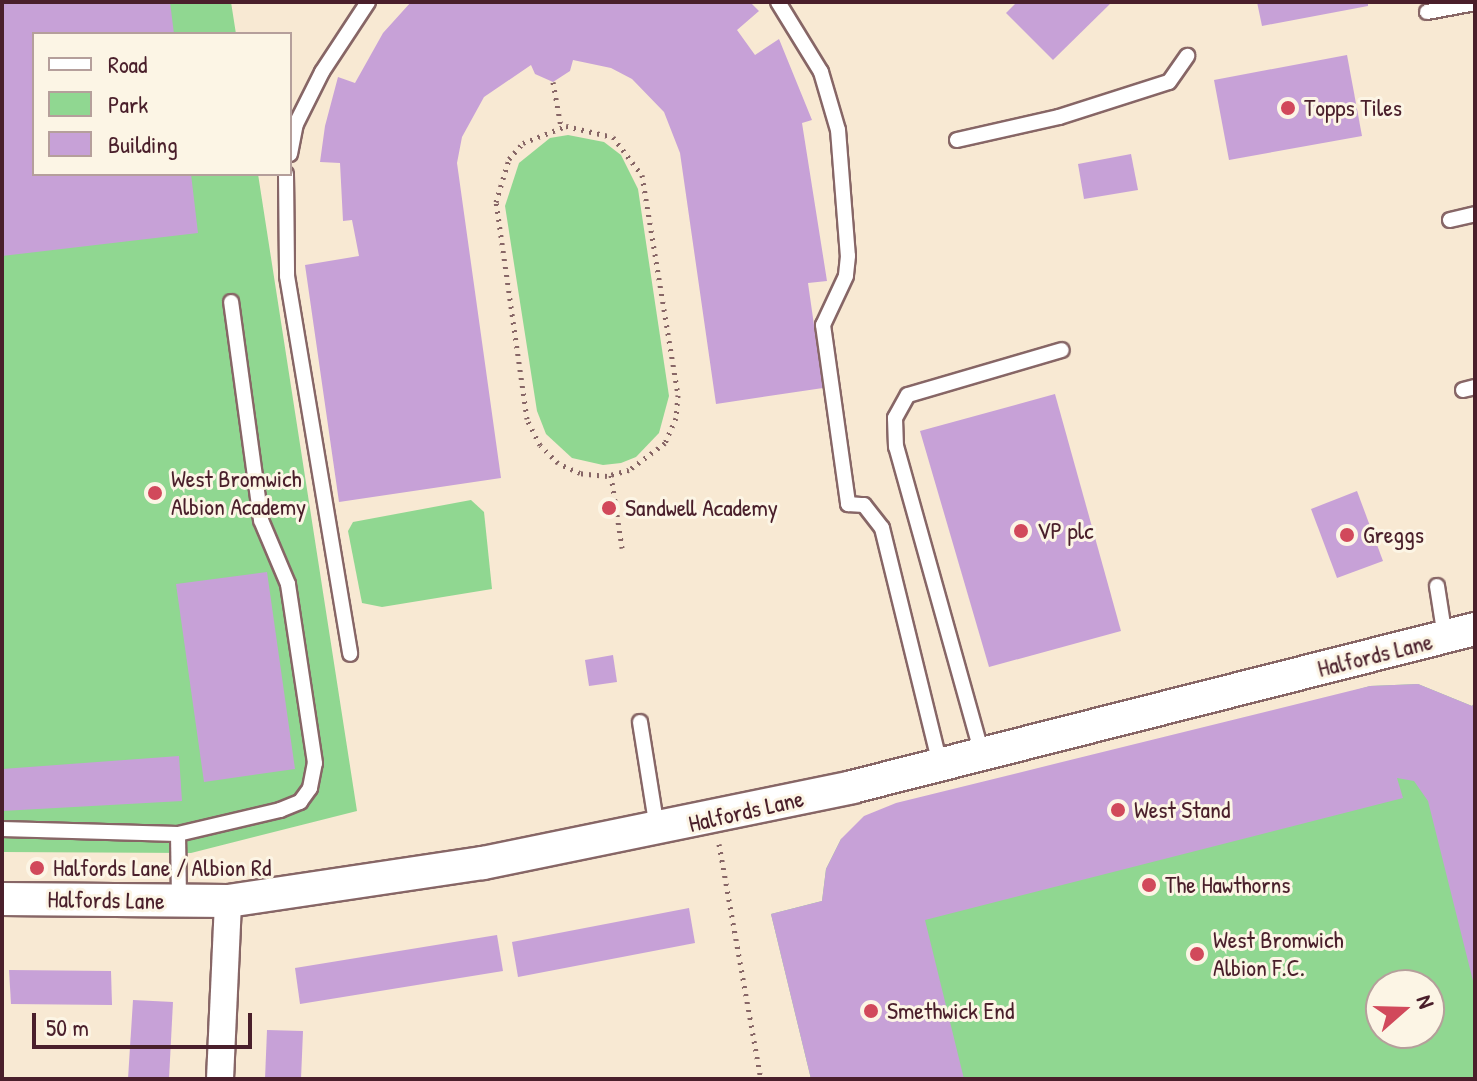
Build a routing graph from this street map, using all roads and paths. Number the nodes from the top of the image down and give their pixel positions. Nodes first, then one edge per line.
1 (368, 2) edge
2 (778, 2) edge
3 (1475, 3) edge
4 (1427, 12) dead end
5 (1187, 56) dead end
6 (553, 82) dead end
7 (561, 127) junction
8 (957, 140) dead end
9 (292, 144) edge
10 (286, 176) edge
11 (1475, 214) edge
12 (1450, 220) dead end
13 (231, 302) dead end
14 (1062, 350) dead end
15 (611, 475) junction
16 (622, 548) dead end
17 (1437, 586) dead end
18 (1460, 633) edge
19 (350, 654) dead end
20 (640, 722) dead end
21 (982, 754) junction
22 (940, 765) junction
23 (714, 819) junction
24 (2, 829) edge
25 (658, 831) junction
26 (178, 834) junction
27 (2, 899) edge
28 (179, 901) junction
29 (228, 901) junction
30 (220, 1079) edge
31 (761, 1079) edge

1 - 9 lane
2 - 22 lane
3 - 4 lane
5 - 8 lane
6 - 7 path
7 - 15 path
7 - 15 path
10 - 19 lane
11 - 12 lane
13 - 26 lane
14 - 21 lane
15 - 16 path
17 - 18 lane
18 - 21 street, Halfords Lane
20 - 25 lane
21 - 22 street, Halfords Lane
22 - 23 street, Halfords Lane
23 - 25 street, Halfords Lane
23 - 31 path
24 - 26 lane
25 - 29 street, Halfords Lane
26 - 28 lane
27 - 28 street, Halfords Lane
28 - 29 street, Halfords Lane
29 - 30 street

